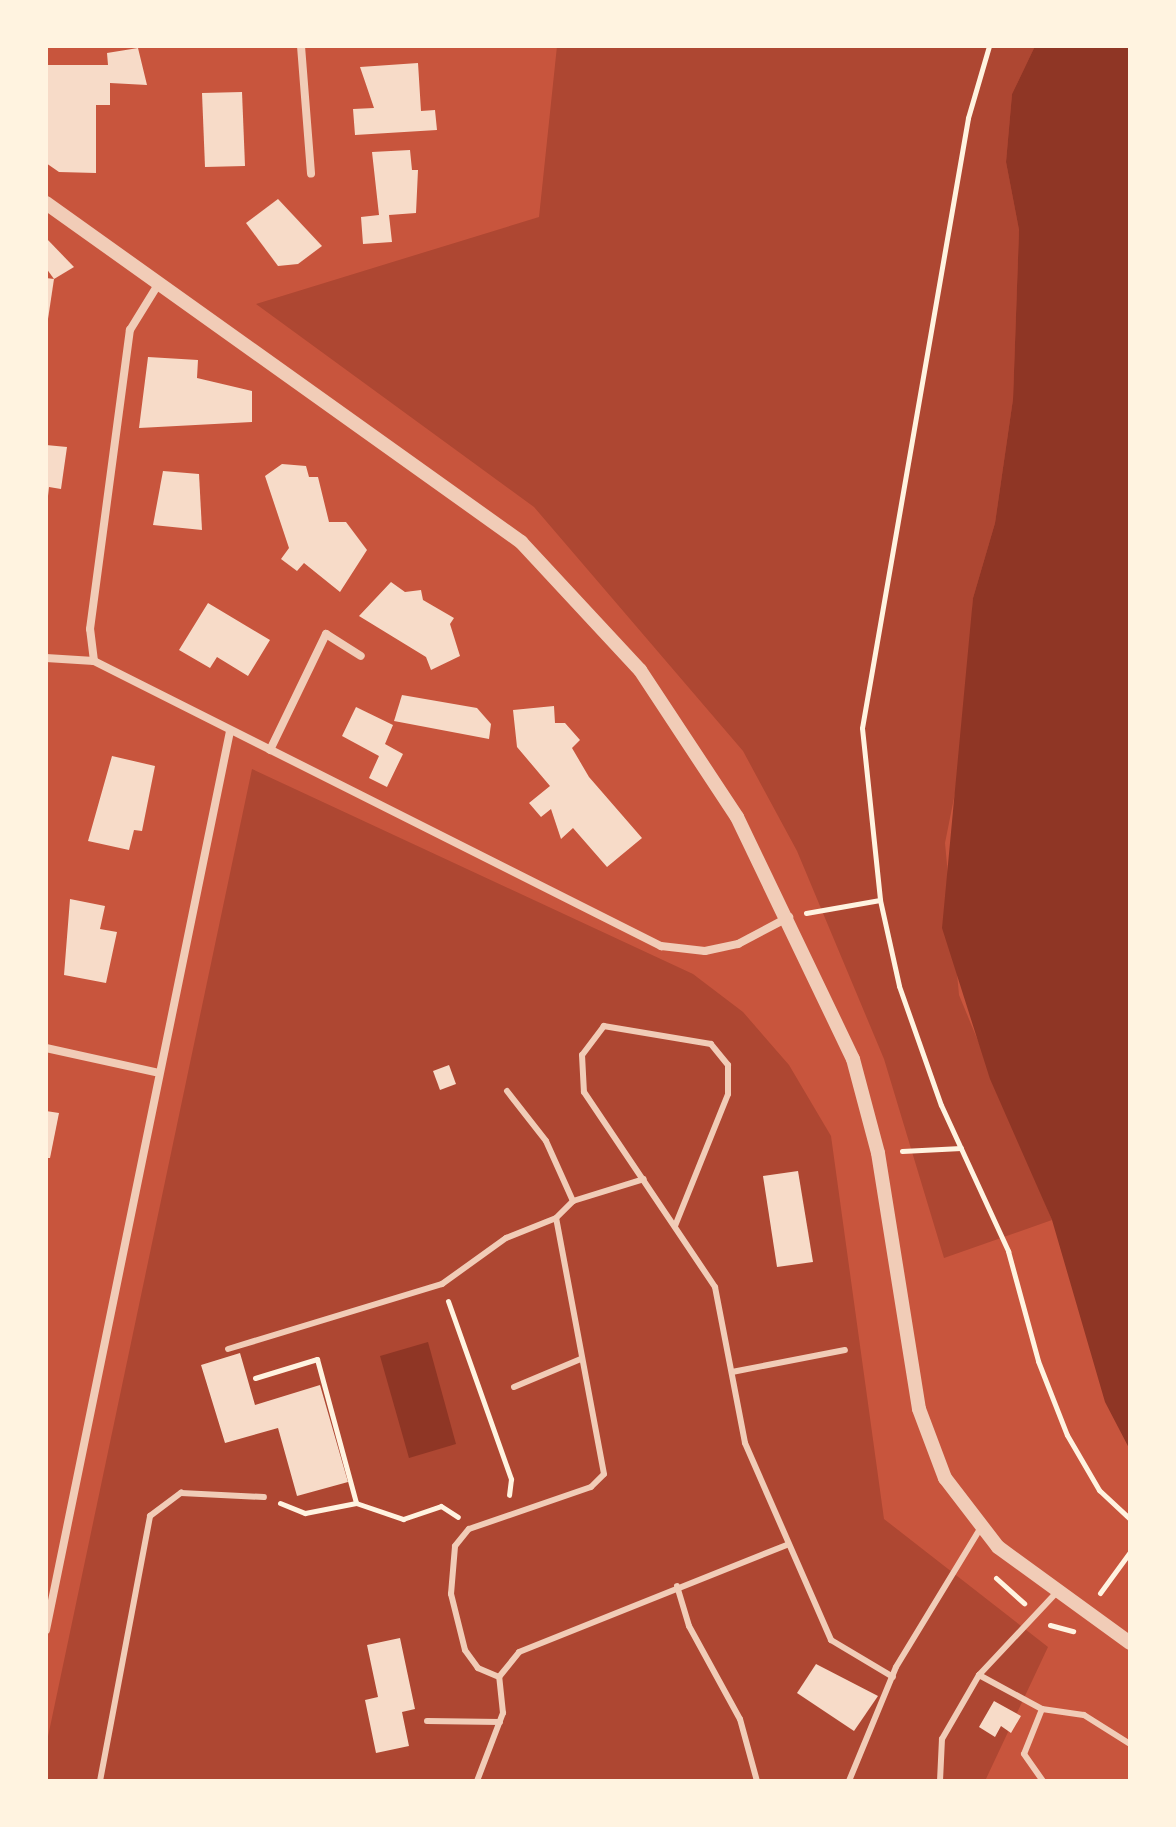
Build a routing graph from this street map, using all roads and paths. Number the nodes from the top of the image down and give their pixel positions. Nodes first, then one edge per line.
1 (301, 46) edge
2 (989, 46) edge
3 (311, 174) dead end
4 (46, 203) edge
5 (159, 283) junction
6 (361, 656) dead end
7 (46, 658) edge
8 (94, 661) junction
9 (230, 731) junction
10 (270, 750) junction
11 (880, 900) junction
12 (790, 916) junction
13 (46, 1048) edge
14 (155, 1072) junction
15 (507, 1091) dead end
16 (961, 1148) junction
17 (878, 1153) junction
18 (644, 1179) junction
19 (573, 1201) junction
20 (556, 1218) junction
21 (675, 1226) junction
22 (433, 1299) dead end
23 (228, 1349) dead end
24 (845, 1350) dead end
25 (581, 1359) junction
26 (732, 1372) junction
27 (255, 1378) dead end
28 (514, 1387) dead end
29 (264, 1497) joint
30 (356, 1503) junction
31 (506, 1516) junction
32 (1130, 1519) edge
33 (469, 1529) junction
34 (980, 1529) junction
35 (787, 1545) junction
36 (677, 1586) junction
37 (1056, 1593) junction
38 (46, 1630) edge
39 (1130, 1643) edge
40 (979, 1675) junction
41 (499, 1677) junction
42 (893, 1677) junction
43 (1042, 1709) junction
44 (427, 1721) dead end
45 (500, 1722) junction
46 (1130, 1744) edge
47 (100, 1781) edge
48 (477, 1781) edge
49 (757, 1781) edge
50 (849, 1781) edge
51 (940, 1781) edge
52 (1043, 1781) edge

1 - 3 street
2 - 11 path
4 - 5 street
5 - 8 street
5 - 12 street
6 - 10 street
7 - 8 street
8 - 9 street
9 - 10 street
9 - 14 street
10 - 12 street
11 - 12 path
11 - 16 path
12 - 17 street
13 - 14 street
14 - 38 street
15 - 19 lane
16 - 17 path
16 - 32 path
17 - 34 street
18 - 19 lane
18 - 21 lane
18 - 21 lane
19 - 20 lane
20 - 23 lane
20 - 25 lane
21 - 26 lane
22 - 31 path
24 - 26 lane
25 - 28 lane
25 - 31 lane
26 - 35 lane
27 - 30 path
29 - 30 path
29 - 47 lane
30 - 33 path
31 - 33 lane
33 - 41 lane
34 - 37 street
34 - 42 lane
35 - 36 lane
35 - 42 lane
36 - 41 lane
36 - 49 lane
37 - 39 street
37 - 40 lane
40 - 43 lane
40 - 51 lane
41 - 45 lane
42 - 50 lane
43 - 46 lane
43 - 52 lane
44 - 45 lane
45 - 48 lane

